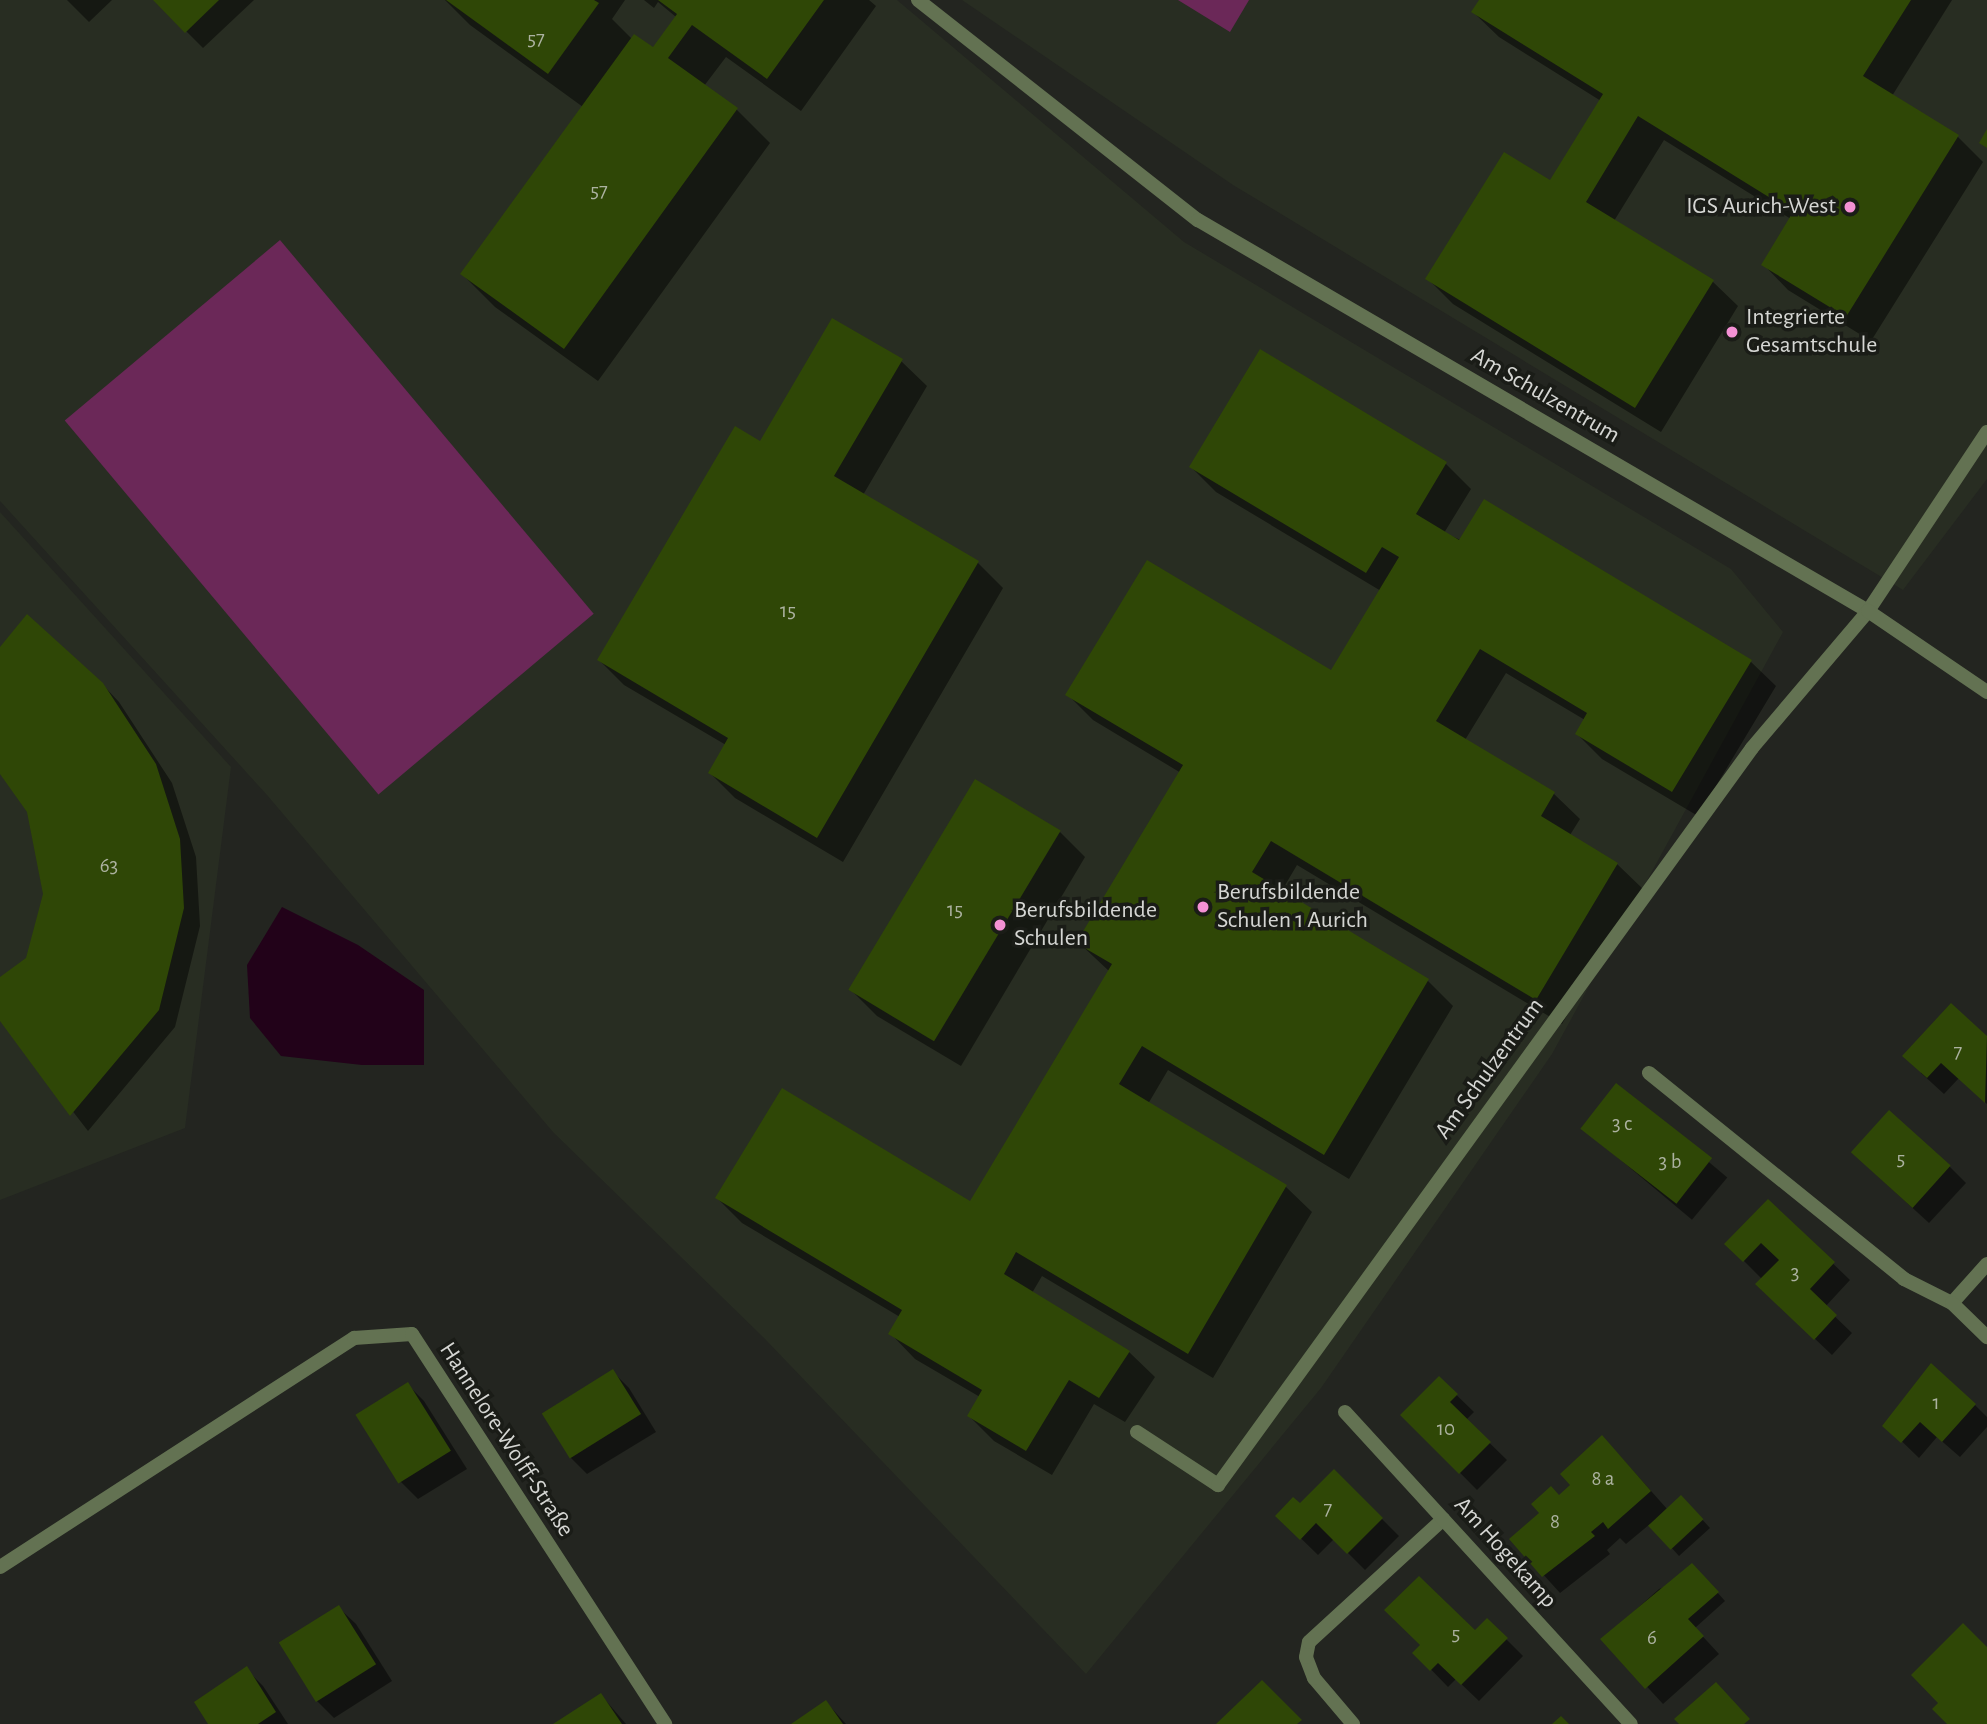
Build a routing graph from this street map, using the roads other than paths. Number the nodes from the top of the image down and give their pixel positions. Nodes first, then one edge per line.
1 (918, 0) edge
2 (1987, 432) edge
3 (1868, 611) junction
4 (1987, 692) edge
5 (1648, 1073) dead end
6 (1987, 1264) edge
7 (1952, 1303) junction
8 (1987, 1337) edge
9 (1345, 1412) dead end
10 (1137, 1432) dead end
11 (1443, 1519) junction
12 (0, 1567) edge
13 (665, 1724) edge
14 (1353, 1724) edge
15 (1631, 1724) edge

1 - 3 street, Am Schulzentrum
2 - 3 street, Am Schulzentrum
3 - 4 street, Am Schulzentrum
3 - 10 street, Am Schulzentrum
5 - 7 street
6 - 7 street
7 - 8 street
9 - 11 street, Am Hogekamp
11 - 14 street
11 - 15 street, Am Hogekamp
12 - 13 street, Hannelore-Wolff-Straße

